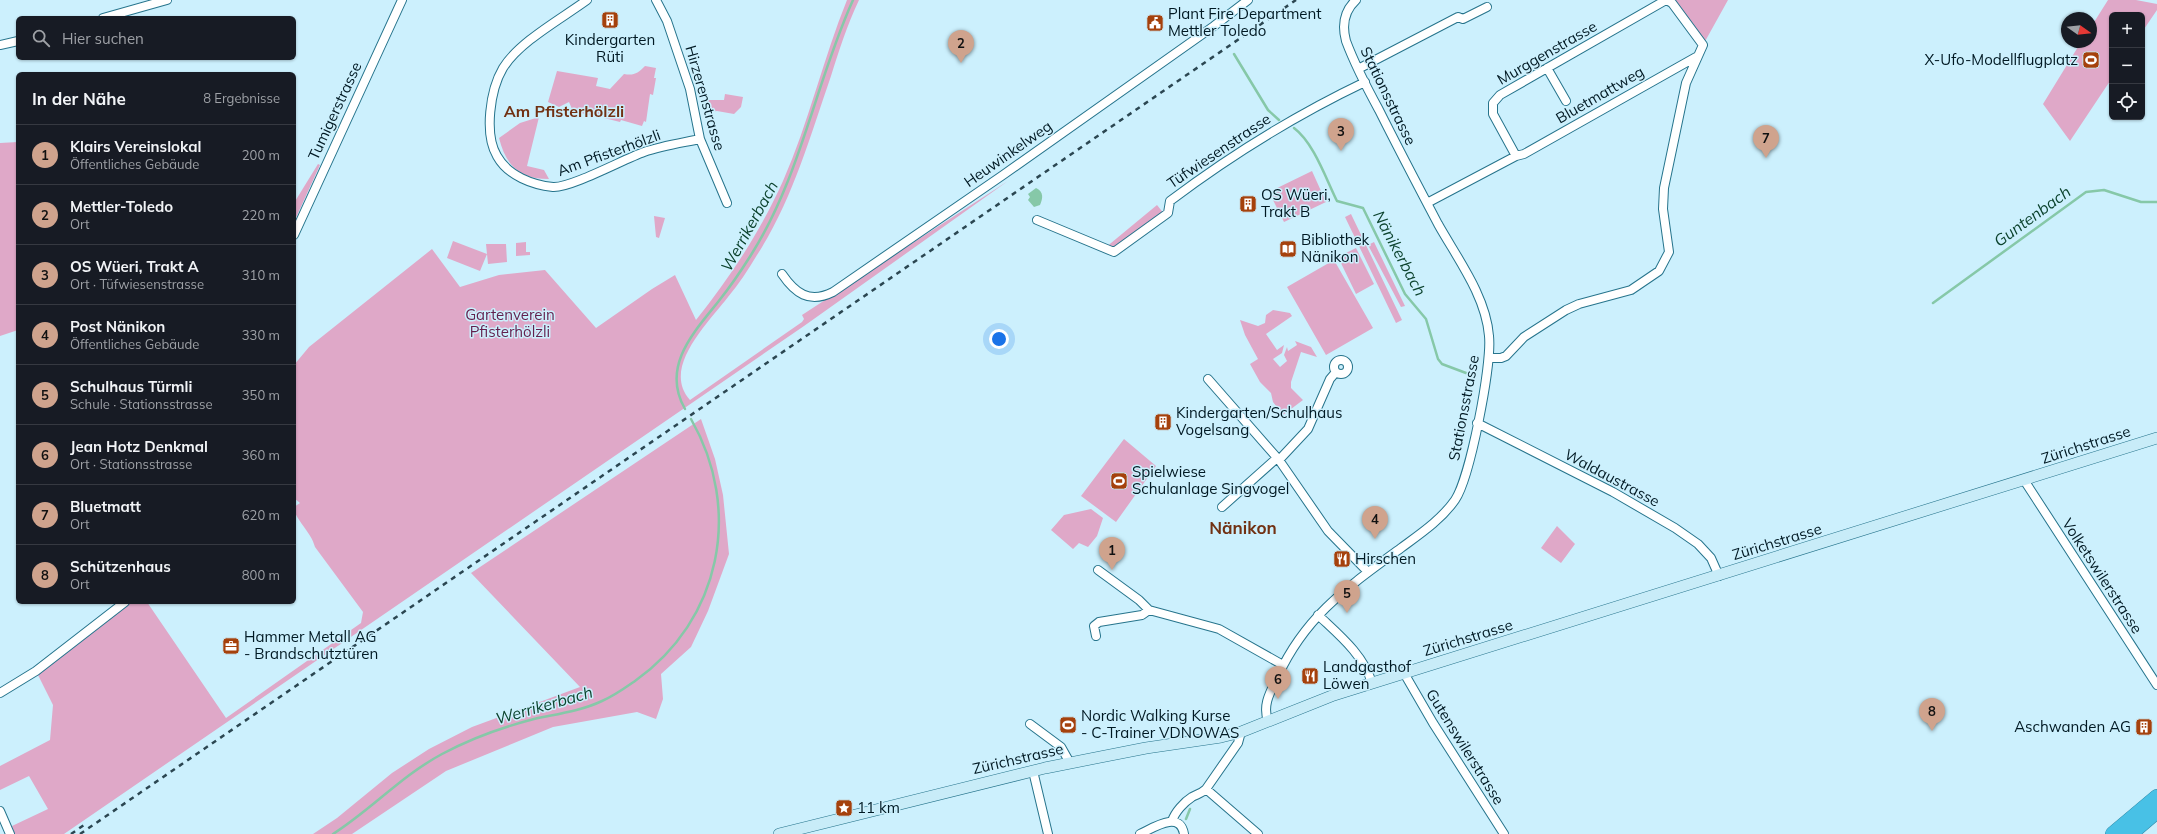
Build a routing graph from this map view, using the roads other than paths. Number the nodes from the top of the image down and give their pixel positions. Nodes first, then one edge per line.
1 (167, 0) edge
2 (402, 0) edge
3 (587, 0) edge
4 (656, 0) edge
5 (1248, 0) edge
6 (1356, 0) edge
7 (1666, 0) edge
8 (1487, 7) dead end
9 (110, 16) edge
10 (16, 41) edge
11 (0, 45) edge
12 (1696, 56) junction
13 (1547, 68) junction
14 (1358, 69) junction
15 (1365, 82) junction
16 (1566, 101) dead end
17 (700, 139) junction
18 (1516, 156) junction
19 (727, 203) dead end
20 (1427, 203) junction
21 (1037, 220) dead end
22 (296, 231) edge
23 (782, 274) dead end
24 (1489, 358) junction
25 (1336, 372) dead end
26 (1208, 379) dead end
27 (1477, 423) junction
28 (2157, 438) edge
29 (1278, 459) junction
30 (2024, 480) junction
31 (1222, 507) dead end
32 (1098, 570) dead end
33 (1368, 572) junction
34 (1719, 576) junction
35 (122, 604) edge
36 (1149, 610) junction
37 (1318, 615) junction
38 (1096, 636) dead end
39 (1283, 665) junction
40 (1404, 673) junction
41 (1372, 683) junction
42 (2157, 685) edge
43 (0, 693) edge
44 (1268, 721) junction
45 (1030, 724) dead end
46 (1241, 732) junction
47 (1070, 763) junction
48 (1033, 771) junction
49 (1206, 789) junction
50 (2157, 797) edge
51 (0, 811) edge
52 (2157, 811) edge
53 (1172, 821) junction
54 (10, 834) edge
55 (779, 834) edge
56 (1048, 834) edge
57 (1140, 834) edge
58 (1184, 834) edge
59 (1258, 834) edge
60 (1504, 834) edge
61 (2113, 834) edge
62 (2130, 834) edge

1 - 9 street
2 - 22 street, Tumigerstrasse
3 - 17 street, Am Pfisterhölzli
4 - 17 street, Hirzerenstrasse
5 - 23 street, Heuwinkelweg
6 - 14 street, Stationsstrasse
7 - 12 street
7 - 13 street, Murggenstrasse
8 - 14 street
10 - 11 street
12 - 18 street, Bluetmattweg
12 - 24 street
13 - 16 street
13 - 18 street, Murggenstrasse
14 - 15 street, Stationsstrasse
15 - 20 street, Stationsstrasse
15 - 21 street, Tüfwiesenstrasse
17 - 19 street, Hirzerenstrasse
18 - 20 street, Bluetmattweg
20 - 24 street, Stationsstrasse
24 - 27 street, Stationsstrasse
25 - 29 street
26 - 29 street
27 - 33 street, Stationsstrasse
27 - 34 street, Waldaustrasse
28 - 30 main road, Zürichstrasse
29 - 31 street
29 - 33 street
30 - 34 main road, Zürichstrasse
30 - 42 street, Volketswilerstrasse
32 - 36 street
33 - 37 street, Stationsstrasse
34 - 40 main road, Zürichstrasse
35 - 43 street
36 - 38 street
36 - 39 street
37 - 39 street, Stationsstrasse
37 - 41 street
39 - 44 street, Stationsstrasse
40 - 41 main road, Zürichstrasse
40 - 60 street, Gutenswilerstrasse
41 - 44 main road, Zürichstrasse
44 - 46 main road, Zürichstrasse
45 - 47 street
46 - 47 main road, Zürichstrasse
46 - 49 street
47 - 48 main road, Zürichstrasse
48 - 55 main road, Zürichstrasse
48 - 56 street
49 - 53 street
49 - 59 street
50 - 61 highway
51 - 54 street
52 - 62 highway
53 - 57 street
53 - 58 street

